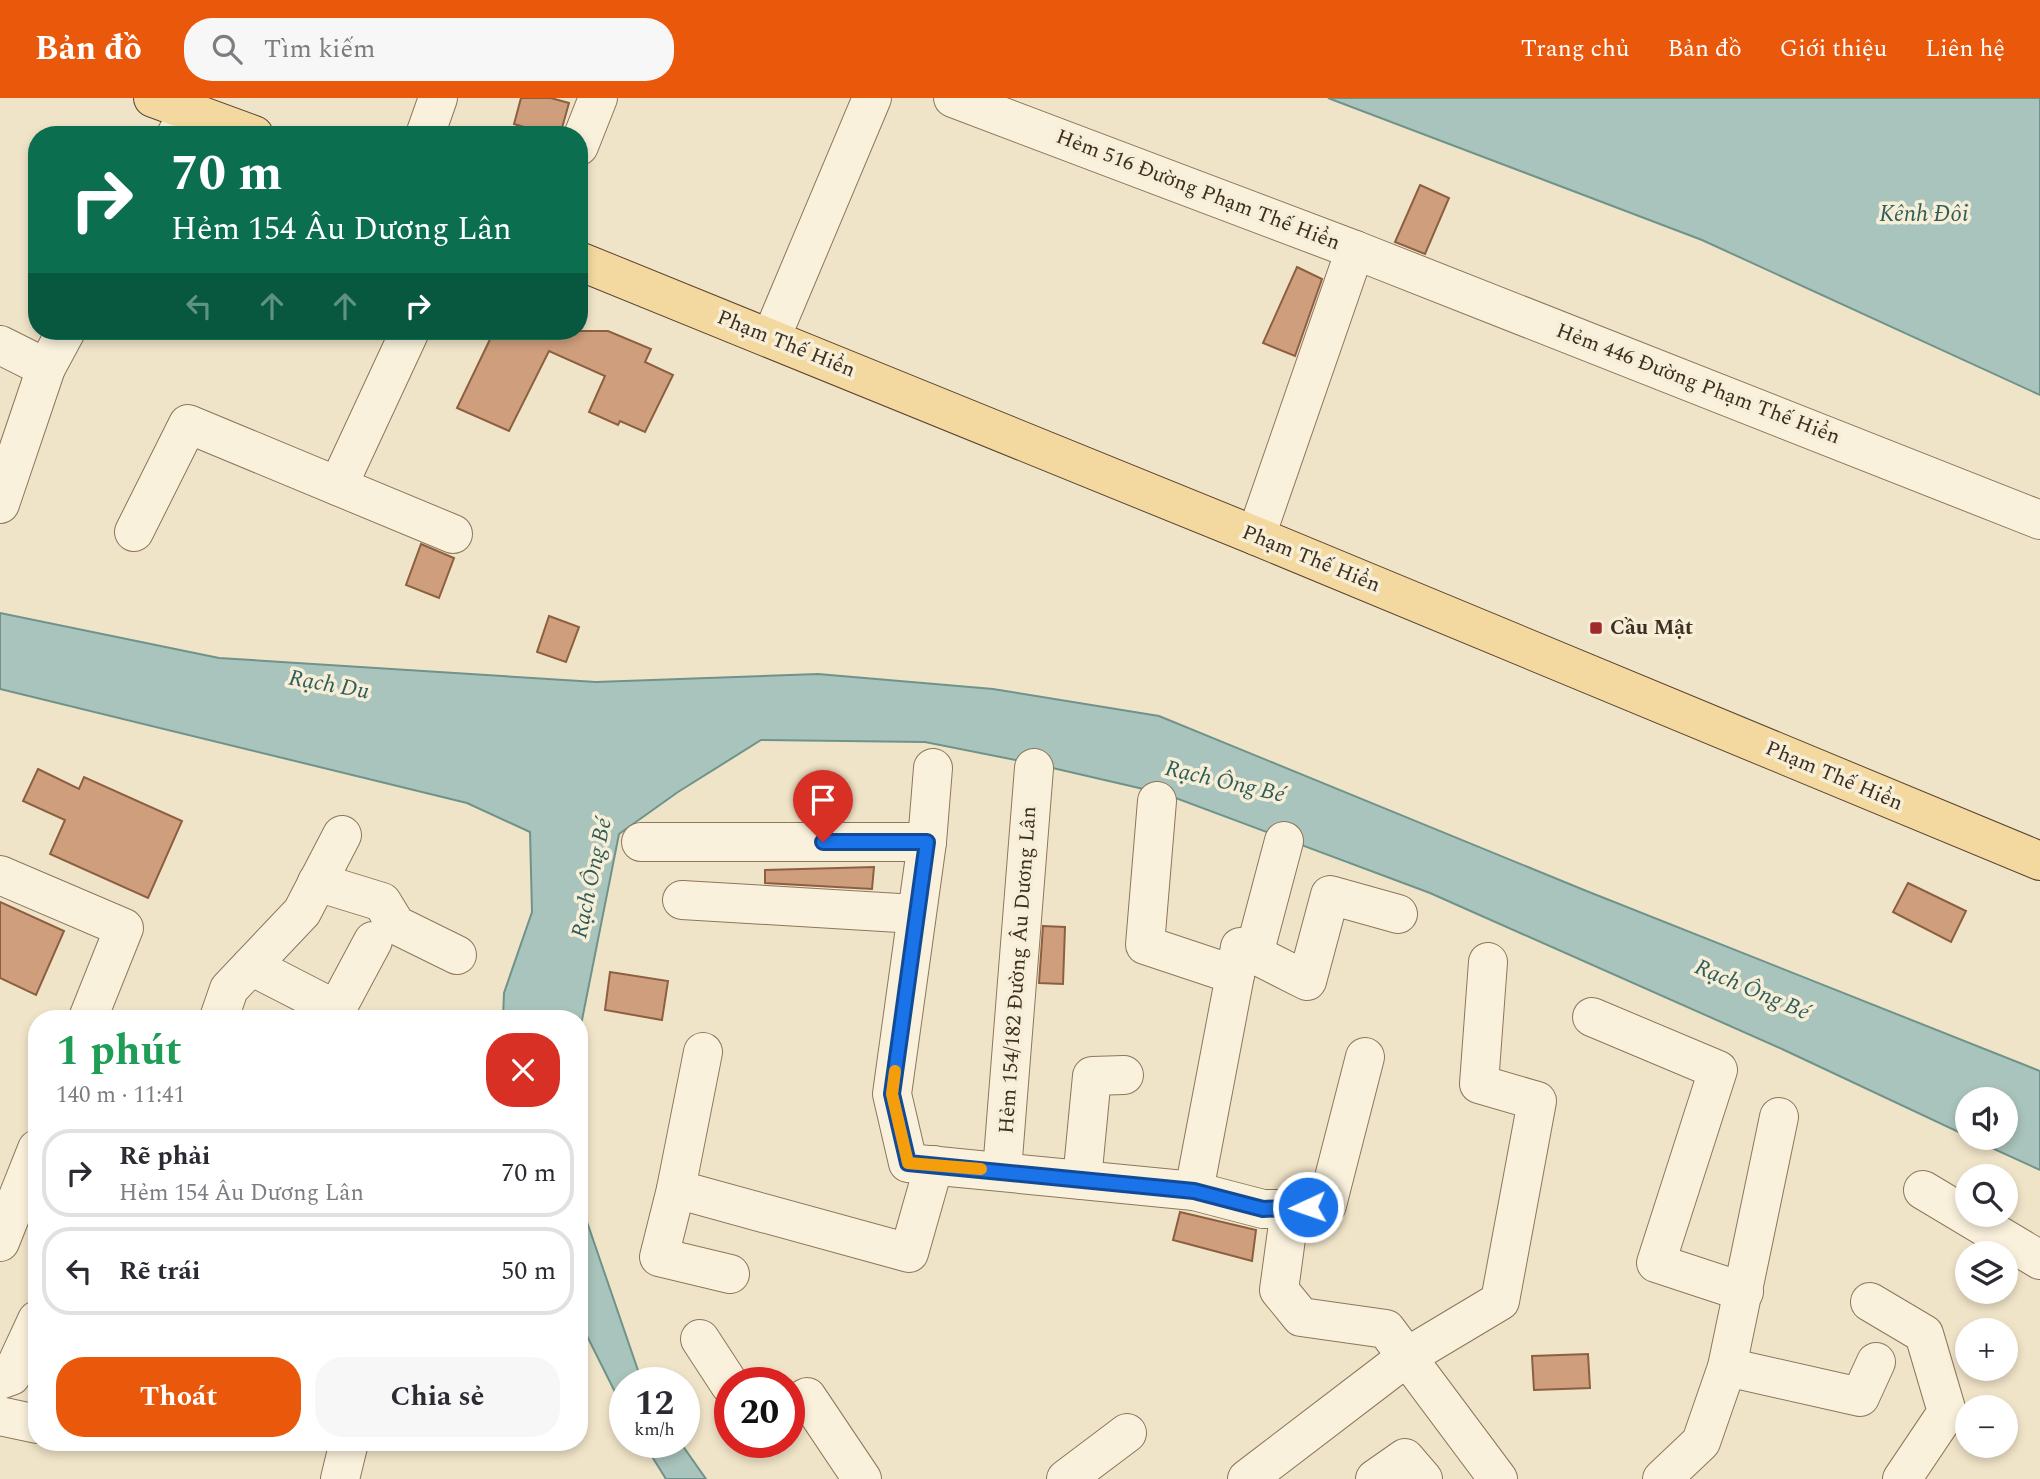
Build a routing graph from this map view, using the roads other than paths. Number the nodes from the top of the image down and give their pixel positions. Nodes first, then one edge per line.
1 (153, 98) edge
2 (438, 98) edge
3 (598, 98) edge
4 (872, 98) edge
5 (953, 98) edge
6 (182, 123) edge
7 (200, 126) edge
8 (428, 126) edge
9 (587, 126) edge
10 (1355, 250) junction
11 (588, 265) edge
12 (771, 338) junction
13 (61, 340) edge
14 (406, 340) edge
15 (0, 345) edge
16 (46, 368) junction
17 (338, 486) junction
18 (0, 504) edge
19 (2040, 520) edge
20 (134, 532) dead end
21 (453, 534) dead end
22 (1256, 536) junction
23 (933, 768) dead end
24 (1034, 768) dead end
25 (1157, 801) dead end
26 (342, 835) dead end
27 (1284, 841) dead end
28 (641, 842) dead end
29 (927, 842) junction
30 (2040, 861) edge
31 (0, 875) edge
32 (317, 882) junction
33 (682, 900) dead end
34 (916, 914) junction
35 (1398, 914) dead end
36 (373, 941) dead end
37 (457, 954) dead end
38 (1488, 962) dead end
39 (1245, 964) junction
40 (251, 966) junction
41 (91, 1010) edge
42 (222, 1010) edge
43 (330, 1010) edge
44 (339, 1010) edge
45 (1592, 1017) dead end
46 (703, 1052) dead end
47 (1365, 1057) dead end
48 (1124, 1075) dead end
49 (1779, 1117) dead end
50 (934, 1165) junction
51 (1002, 1171) junction
52 (28, 1172) edge
53 (1082, 1180) junction
54 (676, 1189) junction
55 (1923, 1190) dead end
56 (1194, 1191) junction
57 (1290, 1209) junction
58 (0, 1242) edge
59 (2040, 1259) edge
60 (730, 1274) dead end
61 (1744, 1292) junction
62 (1870, 1302) dead end
63 (28, 1339) edge
64 (700, 1339) dead end
65 (1408, 1356) junction
66 (1876, 1362) dead end
67 (718, 1367) edge
68 (1727, 1367) junction
69 (0, 1380) edge
70 (805, 1398) edge
71 (0, 1416) edge
72 (28, 1422) edge
73 (1126, 1433) dead end
74 (347, 1451) edge
75 (341, 1479) edge
76 (862, 1479) edge
77 (1066, 1479) edge
78 (1247, 1479) edge
79 (1374, 1479) edge
80 (1423, 1479) edge
81 (1498, 1479) edge
82 (1662, 1479) edge
83 (1902, 1479) edge

1 - 6 main road
2 - 8 street
3 - 9 street
4 - 12 street
5 - 10 street, Hẻm 516 Đường Phạm Thế Hiển
6 - 7 main road
10 - 19 street, Hẻm 446 Đường Phạm Thế Hiển
10 - 22 street, Hẻm 516 Đường Phạm Thế Hiển
11 - 12 main road, Phạm Thế Hiển
12 - 22 main road, Phạm Thế Hiển
13 - 16 street
14 - 17 street
15 - 16 street
16 - 18 street
17 - 20 street
17 - 21 street
22 - 30 main road, Phạm Thế Hiển
23 - 29 street
24 - 51 street, Hẻm 154/182 Đường Âu Dương Lân
25 - 39 street
26 - 32 street
27 - 39 street
28 - 29 street
29 - 34 street
31 - 41 street
32 - 37 street
32 - 40 street
33 - 34 street
34 - 50 street
35 - 39 street
36 - 44 street
38 - 65 street
39 - 56 street
40 - 42 street
40 - 43 street
45 - 61 street
46 - 54 street
47 - 57 street
48 - 53 street
49 - 61 street
50 - 51 street
50 - 54 street
51 - 53 street
52 - 58 street
53 - 56 street
54 - 60 street
55 - 59 street
56 - 57 street
57 - 65 street
61 - 68 street
62 - 83 street
63 - 69 street
64 - 67 street
65 - 78 street
65 - 81 street
66 - 68 street
68 - 82 street
70 - 76 street
71 - 72 street
73 - 77 street
74 - 75 street
79 - 80 street

